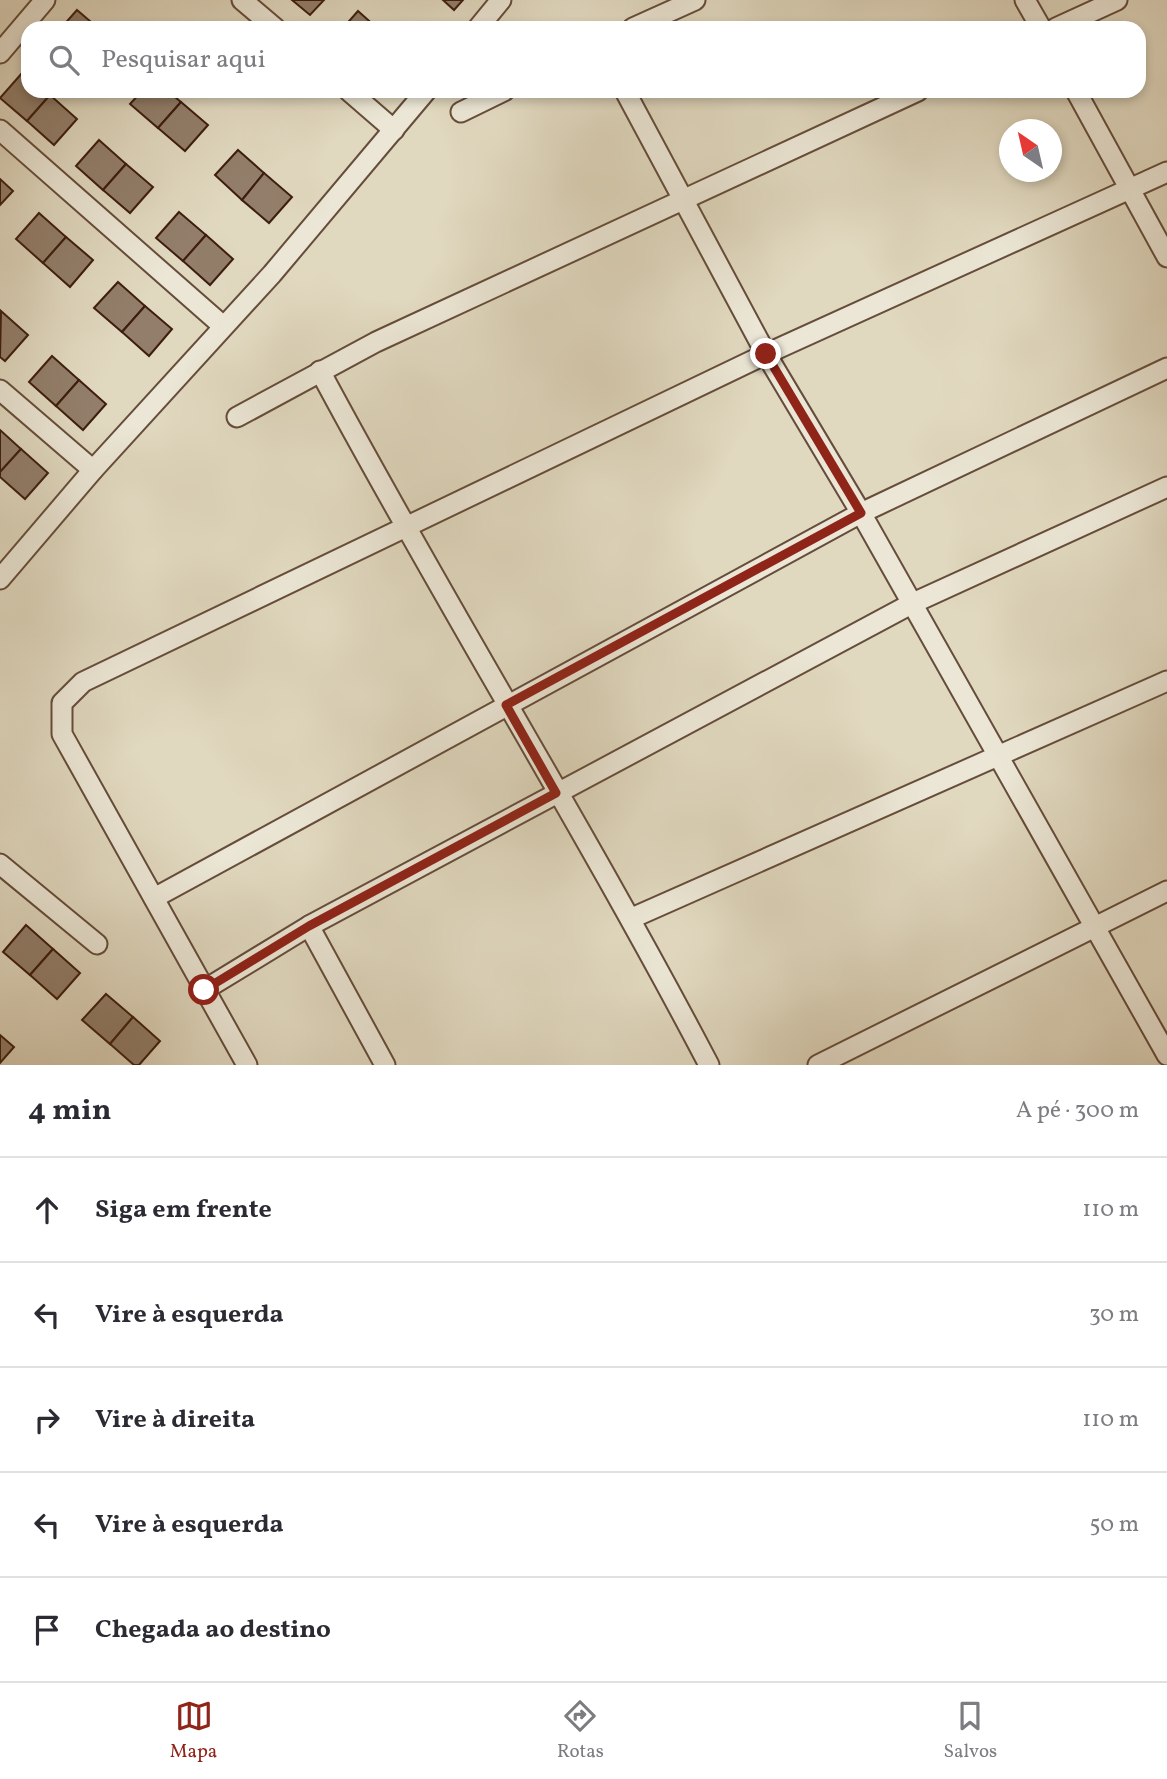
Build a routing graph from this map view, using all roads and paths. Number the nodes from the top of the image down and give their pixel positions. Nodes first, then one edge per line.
1 (45, 0) edge
2 (242, 0) edge
3 (501, 0) edge
4 (695, 0) edge
5 (1024, 0) edge
6 (1117, 0) edge
7 (27, 21) edge
8 (267, 21) edge
9 (484, 21) edge
10 (648, 21) edge
11 (1037, 21) edge
12 (1071, 21) edge
13 (21, 28) edge
14 (0, 53) edge
15 (357, 98) edge
16 (420, 98) edge
17 (490, 98) edge
18 (629, 98) edge
19 (903, 98) edge
20 (1080, 98) edge
21 (461, 112) dead end
22 (0, 130) edge
23 (394, 130) junction
24 (1167, 172) edge
25 (1130, 190) junction
26 (682, 199) junction
27 (1167, 257) edge
28 (223, 326) junction
29 (766, 354) junction
30 (1167, 368) edge
31 (320, 371) junction
32 (0, 390) edge
33 (237, 417) dead end
34 (93, 470) junction
35 (1167, 487) edge
36 (861, 513) junction
37 (404, 527) junction
38 (0, 579) edge
39 (911, 604) junction
40 (1167, 681) edge
41 (506, 705) junction
42 (998, 754) junction
43 (556, 793) junction
44 (0, 864) edge
45 (1167, 891) edge
46 (154, 898) junction
47 (632, 918) junction
48 (309, 926) junction
49 (1093, 928) junction
50 (96, 944) dead end
51 (204, 990) junction
52 (1167, 1055) edge
53 (247, 1065) edge
54 (385, 1065) edge
55 (709, 1065) edge
56 (818, 1065) edge

1 - 7 street
2 - 8 street
3 - 9 street
4 - 10 street
5 - 11 street
6 - 12 street
13 - 14 street
15 - 23 street
16 - 23 street
17 - 21 street
18 - 26 street
19 - 26 street
20 - 25 street
22 - 28 street
23 - 28 street
24 - 25 street
25 - 27 street
25 - 29 street
26 - 29 street
26 - 31 street
28 - 34 street
29 - 36 street
29 - 37 street
30 - 36 street
31 - 33 street
31 - 37 street
32 - 34 street
34 - 38 street
35 - 39 street
36 - 39 street
36 - 41 street
37 - 41 street
37 - 46 street
39 - 42 street
39 - 43 street
40 - 42 street
41 - 43 street
41 - 46 street
42 - 47 street
42 - 49 street
43 - 47 street
43 - 48 street
44 - 50 street
45 - 49 street
46 - 51 street
47 - 55 street
48 - 51 street
48 - 54 street
49 - 52 street
49 - 56 street
51 - 53 street

